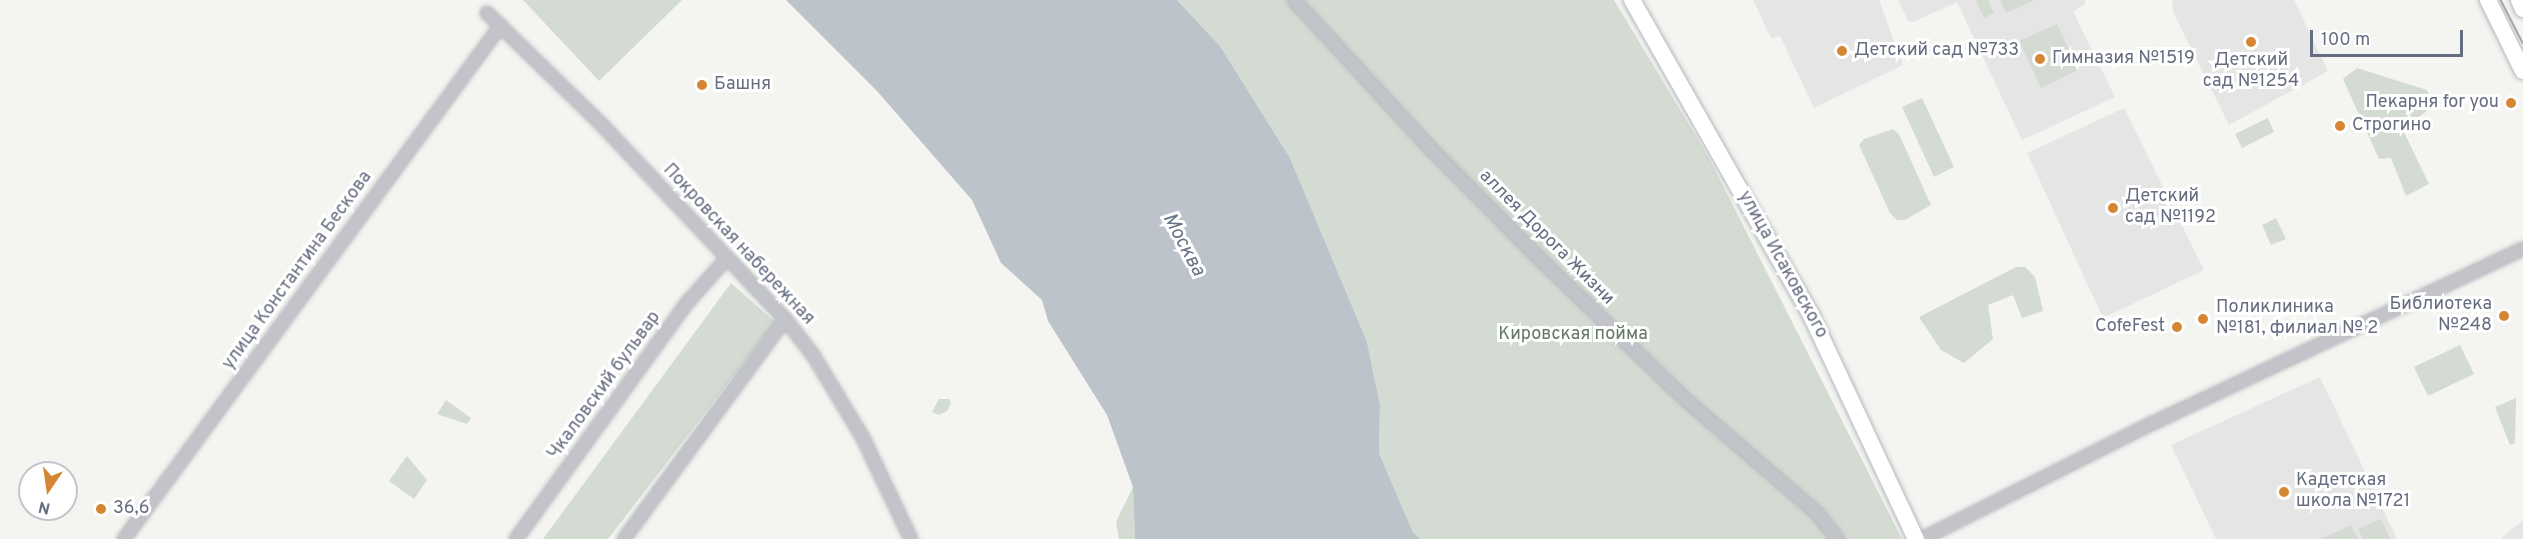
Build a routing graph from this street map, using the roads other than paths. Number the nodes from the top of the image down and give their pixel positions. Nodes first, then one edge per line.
1 (1294, 0) edge
2 (1632, 0) edge
3 (2488, 0) edge
4 (2519, 0) edge
5 (2523, 9) edge
6 (487, 13) dead end
7 (501, 25) junction
8 (2523, 71) edge
9 (2523, 249) edge
10 (727, 258) junction
11 (785, 320) junction
12 (124, 539) edge
13 (516, 539) edge
14 (624, 539) edge
15 (911, 539) edge
16 (1837, 539) edge
17 (1916, 539) edge
18 (1922, 539) edge

1 - 16 street, аллея Дорога Жизни
2 - 17 street, улица Исаковского
3 - 8 street
4 - 5 street
6 - 7 street, Покровская набережная
7 - 10 street, Покровская набережная
7 - 12 street, улица Константина Бескова
9 - 18 street
10 - 11 street, Покровская набережная
10 - 13 street, Чкаловский бульвар
11 - 14 street
11 - 15 street, Покровская набережная

